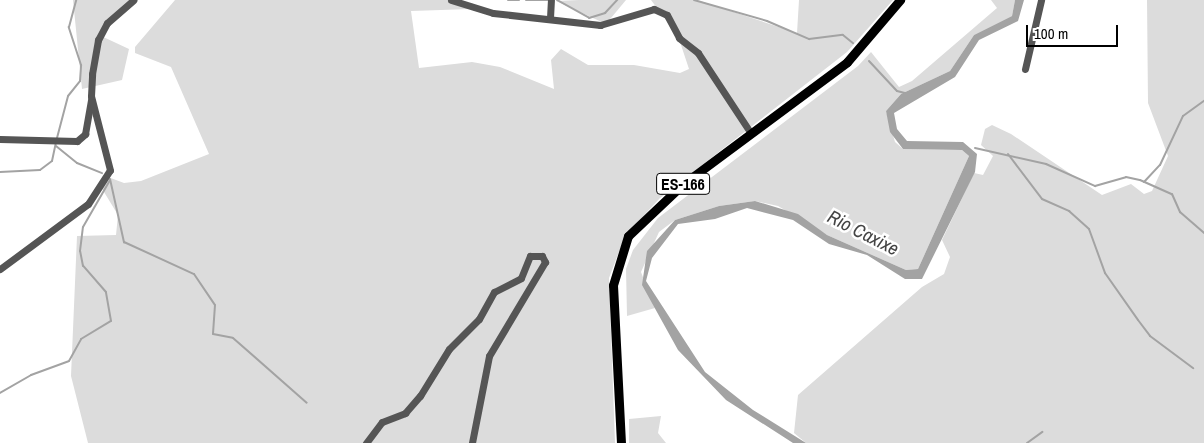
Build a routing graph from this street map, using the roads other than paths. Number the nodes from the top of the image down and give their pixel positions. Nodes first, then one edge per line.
1 (133, 0) edge
2 (451, 0) edge
3 (551, 0) edge
4 (900, 0) edge
5 (1042, 0) edge
6 (550, 18) junction
7 (1025, 68) dead end
8 (91, 96) junction
9 (750, 132) junction
10 (0, 139) edge
11 (0, 269) edge
12 (366, 443) edge
13 (472, 443) edge
14 (621, 443) edge

1 - 8 street
2 - 6 street
3 - 6 street
4 - 9 main road, ES-166
5 - 7 street
6 - 9 street
8 - 10 street
8 - 11 street
9 - 14 main road, ES-166
12 - 13 street

